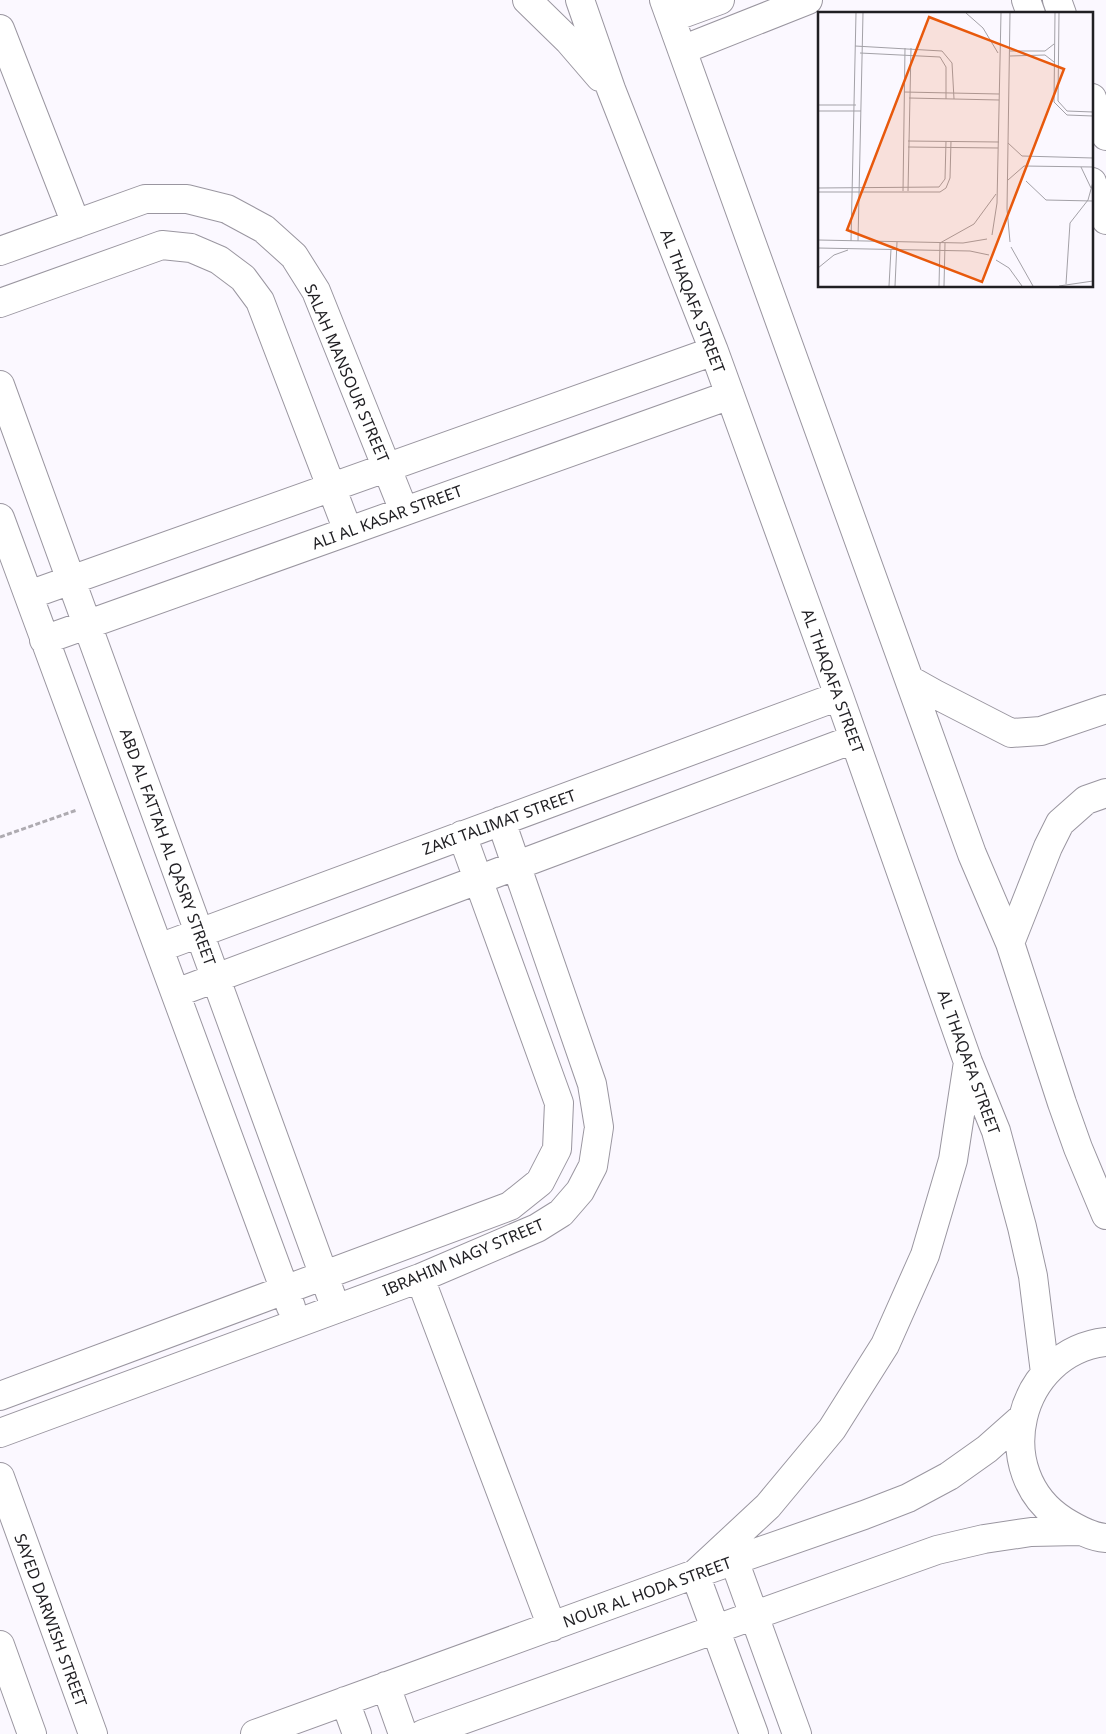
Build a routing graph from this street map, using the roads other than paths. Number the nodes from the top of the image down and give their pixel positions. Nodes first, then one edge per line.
1 (527, 0) edge
2 (580, 0) edge
3 (720, 0) edge
4 (808, 0) edge
5 (1026, 0) edge
6 (1057, 0) edge
7 (667, 9) edge
8 (1030, 12) edge
9 (1061, 12) edge
10 (0, 29) edge
11 (682, 50) junction
12 (611, 89) junction
13 (1094, 103) edge
14 (1106, 136) edge
15 (1094, 187) edge
16 (1106, 220) edge
17 (76, 224) junction
18 (0, 251) edge
19 (0, 303) edge
20 (714, 351) junction
21 (0, 385) edge
22 (730, 395) junction
23 (387, 468) junction
24 (332, 488) junction
25 (404, 511) junction
26 (0, 518) edge
27 (348, 531) junction
28 (71, 581) junction
29 (29, 595) junction
30 (87, 625) junction
31 (44, 640) junction
32 (910, 680) junction
33 (839, 696) junction
34 (1106, 709) edge
35 (854, 739) junction
36 (1106, 793) edge
37 (500, 821) junction
38 (462, 835) junction
39 (516, 866) junction
40 (479, 880) junction
41 (199, 933) junction
42 (1010, 943) junction
43 (159, 948) junction
44 (216, 978) junction
45 (176, 993) junction
46 (968, 1062) junction
47 (557, 1149) junction
48 (593, 1166) junction
49 (1106, 1215) edge
50 (324, 1276) junction
51 (420, 1278) junction
52 (285, 1290) junction
53 (336, 1309) junction
54 (298, 1323) junction
55 (1106, 1342) edge
56 (1045, 1374) junction
57 (0, 1396) edge
58 (1022, 1418) junction
59 (0, 1433) edge
60 (0, 1477) edge
61 (1079, 1531) junction
62 (1106, 1538) edge
63 (734, 1560) junction
64 (695, 1574) junction
65 (754, 1615) junction
66 (552, 1627) junction
67 (716, 1629) junction
68 (0, 1644) edge
69 (386, 1686) junction
70 (346, 1701) junction
71 (32, 1734) edge
72 (93, 1734) edge
73 (255, 1734) edge
74 (357, 1734) edge
75 (403, 1734) edge
76 (422, 1734) edge
77 (754, 1734) edge
78 (797, 1734) edge

1 - 12 street
2 - 12 street, AL THAQAFA STREET
3 - 7 street
4 - 11 street
5 - 8 street
6 - 9 street
7 - 11 street
10 - 17 street
11 - 32 street
12 - 20 street, AL THAQAFA STREET
13 - 14 street
15 - 16 street
17 - 18 street, SALAH MANSOUR STREET
17 - 23 street, SALAH MANSOUR STREET
19 - 24 street
20 - 22 street, AL THAQAFA STREET
20 - 23 street
21 - 28 street, ABD AL FATTAH AL QASRY STREET
22 - 25 street, ALI AL KASAR STREET
22 - 33 street, AL THAQAFA STREET
23 - 24 street
23 - 25 street, SALAH MANSOUR STREET
24 - 27 street
24 - 28 street
25 - 27 street, ALI AL KASAR STREET
26 - 29 street
27 - 30 street, ALI AL KASAR STREET
28 - 29 street
28 - 30 street, ABD AL FATTAH AL QASRY STREET
29 - 31 street
30 - 31 street, ALI AL KASAR STREET
30 - 41 street, ABD AL FATTAH AL QASRY STREET
31 - 43 street
32 - 34 street
32 - 42 street
33 - 35 street, AL THAQAFA STREET
33 - 37 street, ZAKI TALIMAT STREET
35 - 39 street
35 - 46 street, AL THAQAFA STREET
36 - 42 street
37 - 38 street, ZAKI TALIMAT STREET
37 - 39 street, IBRAHIM NAGY STREET
38 - 40 street, IBRAHIM NAGY STREET
38 - 41 street, ZAKI TALIMAT STREET
39 - 40 street
39 - 48 street, IBRAHIM NAGY STREET
40 - 44 street
40 - 47 street, IBRAHIM NAGY STREET
41 - 43 street, ZAKI TALIMAT STREET
41 - 44 street, ABD AL FATTAH AL QASRY STREET
42 - 49 street
43 - 45 street
44 - 45 street
44 - 50 street, ABD AL FATTAH AL QASRY STREET
45 - 52 street
46 - 56 street, AL THAQAFA STREET
46 - 64 street
47 - 48 street
47 - 50 street, IBRAHIM NAGY STREET
48 - 51 street, IBRAHIM NAGY STREET
50 - 52 street, IBRAHIM NAGY STREET
50 - 53 street, ABD AL FATTAH AL QASRY STREET
51 - 53 street, IBRAHIM NAGY STREET
51 - 66 street
52 - 54 street
52 - 57 street, IBRAHIM NAGY STREET
53 - 54 street, IBRAHIM NAGY STREET
54 - 59 street, IBRAHIM NAGY STREET
55 - 56 street
56 - 58 street
58 - 61 street
58 - 63 street, NOUR AL HODA STREET
60 - 72 street, SAYED DARWISH STREET
61 - 62 street
61 - 65 street
63 - 64 street, NOUR AL HODA STREET
63 - 65 street
64 - 66 street, NOUR AL HODA STREET
64 - 67 street
65 - 67 street
65 - 78 street
66 - 69 street, NOUR AL HODA STREET
67 - 76 street
67 - 77 street
68 - 71 street
69 - 70 street, NOUR AL HODA STREET
69 - 75 street
70 - 73 street, NOUR AL HODA STREET
70 - 74 street

